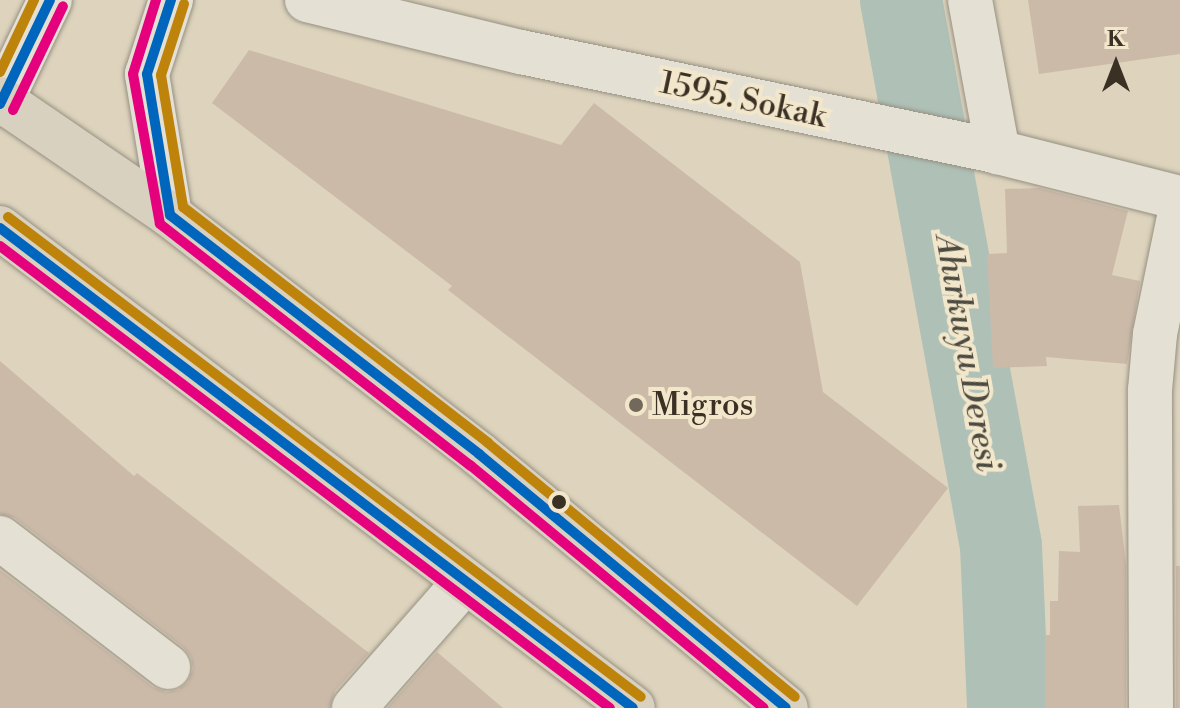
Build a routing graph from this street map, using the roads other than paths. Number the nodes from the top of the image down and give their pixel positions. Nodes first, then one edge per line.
1 (50, 0) edge
2 (171, 0) edge
3 (307, 0) edge
4 (970, 0) edge
5 (1, 101) edge
6 (992, 150) junction
7 (1180, 198) edge
8 (1180, 212) edge
9 (170, 215) junction
10 (0, 228) edge
11 (0, 538) edge
12 (464, 583) junction
13 (168, 667) dead end
14 (354, 708) edge
15 (633, 708) edge
16 (786, 708) edge
17 (1151, 708) edge

1 - 5 street
2 - 9 street
3 - 6 street, 1595. Sokak
4 - 6 street
5 - 9 highway
6 - 7 street, 1595. Sokak
8 - 17 street
9 - 16 highway
10 - 12 highway
11 - 13 street
12 - 14 street
12 - 15 highway

